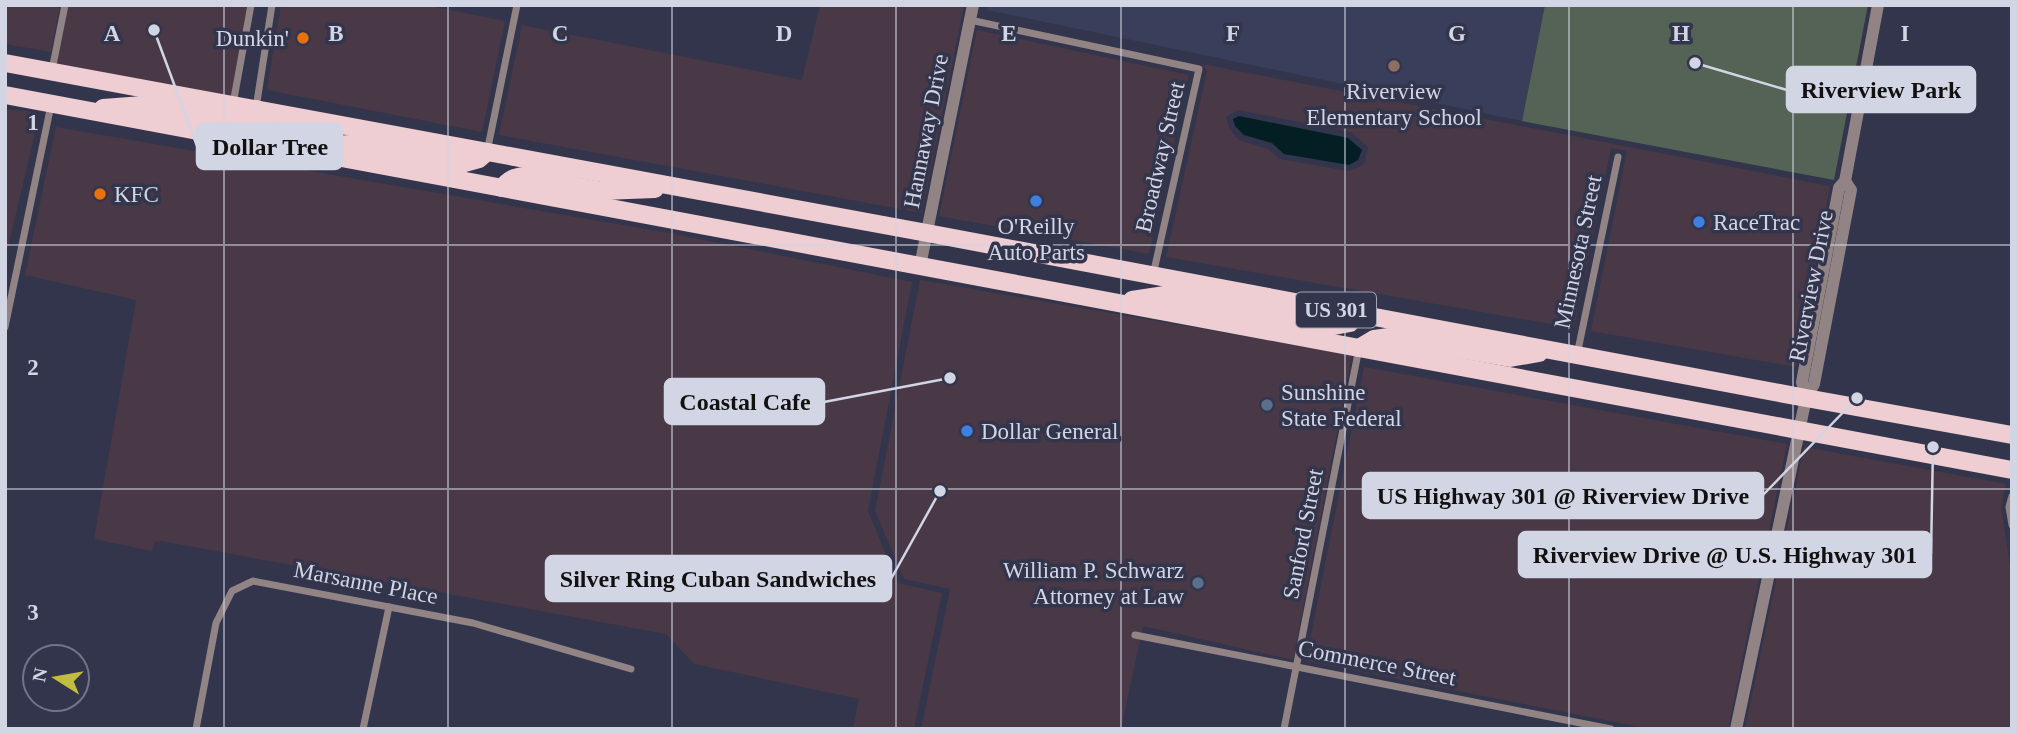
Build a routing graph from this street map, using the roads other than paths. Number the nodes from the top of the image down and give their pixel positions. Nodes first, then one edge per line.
1 (65, 5) edge
2 (251, 5) edge
3 (272, 5) edge
4 (517, 5) edge
5 (973, 5) edge
6 (1878, 5) edge
7 (970, 20) junction
8 (5, 63) edge
9 (52, 72) junction
10 (5, 95) edge
11 (51, 104) junction
12 (233, 104) junction
13 (256, 109) junction
14 (82, 110) junction
15 (376, 131) junction
16 (243, 140) junction
17 (286, 148) junction
18 (487, 152) junction
19 (1618, 157) dead end
20 (672, 187) junction
21 (502, 188) junction
22 (927, 233) junction
23 (920, 266) junction
24 (1153, 276) junction
25 (1118, 302) junction
26 (1356, 314) junction
27 (5, 327) edge
28 (1359, 348) junction
29 (1552, 351) junction
30 (1576, 355) junction
31 (1806, 398) junction
32 (1799, 431) junction
33 (2012, 435) edge
34 (2012, 470) edge
35 (2012, 496) edge
36 (2012, 525) edge
37 (389, 607) junction
38 (1135, 635) dead end
39 (1297, 666) junction
40 (631, 669) dead end
41 (196, 729) edge
42 (363, 729) edge
43 (1284, 729) edge
44 (1611, 729) edge
45 (1736, 729) edge

1 - 9 street
2 - 12 street
3 - 13 street
4 - 18 street
5 - 7 street, Hannaway Drive
6 - 31 street, Riverview Drive
7 - 22 street, Hannaway Drive
7 - 24 street, Broadway Street
8 - 9 main road, US 301
9 - 12 main road, US 301
10 - 11 main road, US 301
11 - 14 main road, US 301
11 - 27 street
12 - 13 main road, US 301
13 - 14 main road
13 - 15 main road, US 301
14 - 16 main road, US 301
15 - 16 main road
15 - 18 main road, US 301
16 - 17 main road, US 301
17 - 18 main road
17 - 21 main road, US 301
18 - 20 main road, US 301
19 - 30 street, Minnesota Street
20 - 21 main road
20 - 22 main road, US 301
21 - 23 main road, US 301
22 - 23 street, Hannaway Drive
22 - 24 main road, US 301
23 - 25 main road, US 301
24 - 26 main road, US 301
25 - 26 main road
25 - 28 main road, US 301
26 - 29 main road, US 301
28 - 29 main road
28 - 32 main road, US 301
28 - 39 street, Sanford Street
29 - 30 main road, US 301
30 - 31 main road, US 301
31 - 32 street, Riverview Drive
31 - 33 main road, US 301
32 - 34 main road, US 301
32 - 45 street, Riverview Drive
35 - 36 street
37 - 40 street, Marsanne Place
37 - 41 street, Marsanne Place
37 - 42 street
38 - 39 street, Commerce Street
39 - 43 street, Sanford Street
39 - 44 street, Commerce Street

